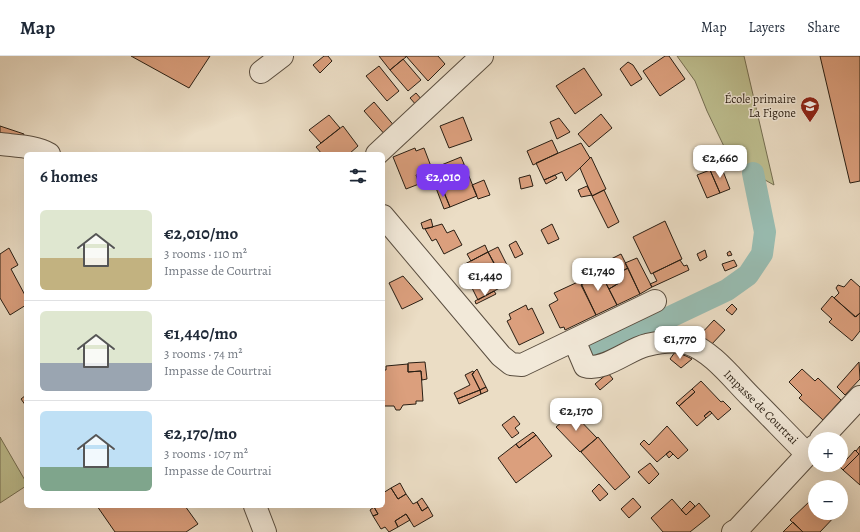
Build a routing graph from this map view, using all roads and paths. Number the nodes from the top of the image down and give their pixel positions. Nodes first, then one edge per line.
1 (282, 56) edge
2 (482, 56) edge
3 (261, 72) dead end
4 (0, 144) edge
5 (46, 152) edge
6 (379, 152) edge
7 (385, 218) edge
8 (655, 301) dead end
9 (579, 352) junction
10 (860, 397) edge
11 (828, 432) edge
12 (808, 440) edge
13 (808, 454) edge
14 (256, 508) edge
15 (265, 532) edge
16 (733, 532) edge

1 - 3 street
2 - 6 street
4 - 5 street
7 - 9 street, Impasse de Courtrai
8 - 9 street, Impasse de Courtrai
9 - 12 street, Impasse de Courtrai
10 - 11 street
13 - 16 street
14 - 15 street

